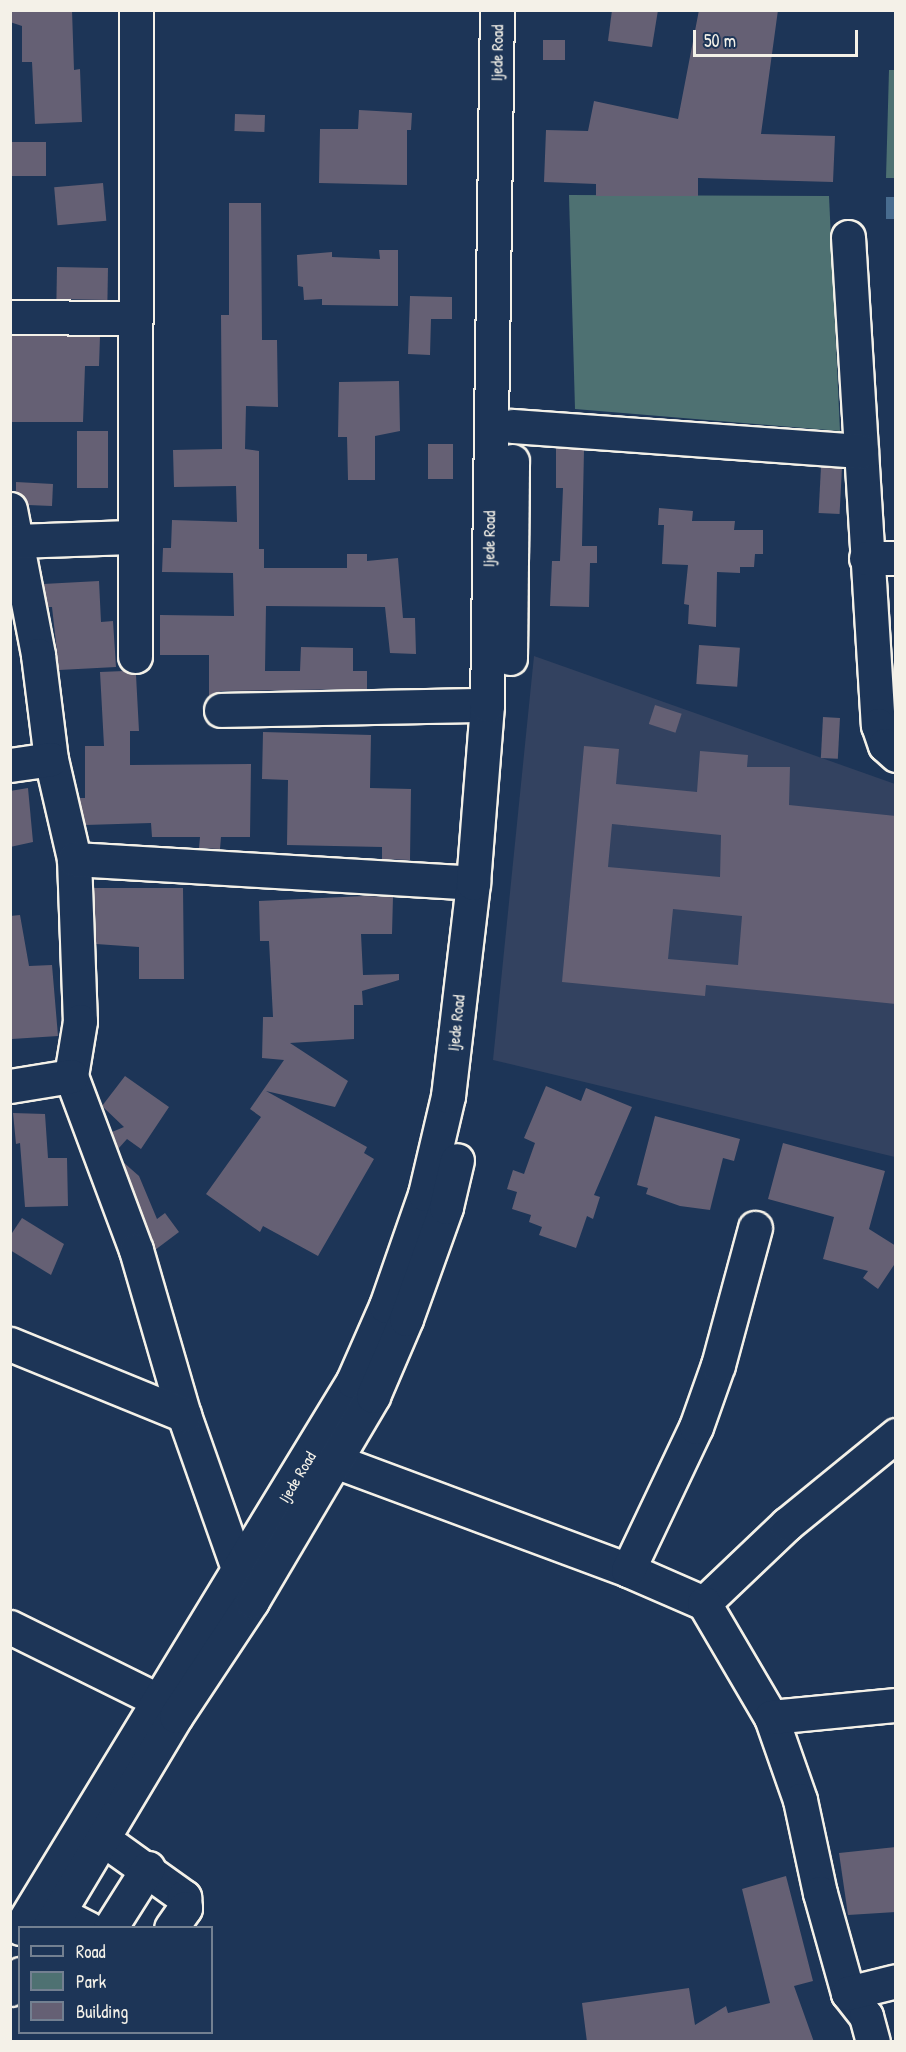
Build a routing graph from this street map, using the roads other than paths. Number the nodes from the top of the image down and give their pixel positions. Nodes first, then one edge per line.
1 (136, 10) edge
2 (497, 10) edge
3 (519, 10) edge
4 (848, 237) dead end
5 (10, 317) edge
6 (135, 318) junction
7 (512, 426) junction
8 (861, 451) junction
9 (10, 509) edge
10 (135, 537) junction
11 (18, 541) junction
12 (500, 553) junction
13 (881, 558) edge
14 (135, 656) dead end
15 (487, 705) junction
16 (220, 710) dead end
17 (896, 755) edge
18 (51, 759) junction
19 (10, 765) edge
20 (74, 859) junction
21 (473, 883) junction
22 (71, 1076) junction
23 (10, 1086) edge
24 (755, 1228) dead end
25 (10, 1344) edge
26 (184, 1415) junction
27 (896, 1435) edge
28 (335, 1461) junction
29 (628, 1570) junction
30 (239, 1571) junction
31 (704, 1604) junction
32 (10, 1628) edge
33 (158, 1700) junction
34 (896, 1705) edge
35 (771, 1717) junction
36 (103, 1839) junction
37 (148, 1868) junction
38 (27, 1926) edge
39 (111, 1926) edge
40 (172, 1926) edge
41 (896, 1981) edge
42 (848, 1993) junction
43 (873, 2042) edge

1 - 6 street
2 - 12 street, Ijede Road
3 - 7 street, Ijede Road
4 - 8 street
5 - 6 street
6 - 10 street
7 - 8 street
7 - 12 street, Ijede Road
8 - 13 street
9 - 11 street
10 - 11 street
10 - 14 street
11 - 18 street
12 - 15 street, Ijede Road
12 - 28 street, Ijede Road
13 - 17 street
15 - 16 street
15 - 21 street, Ijede Road
18 - 19 street
18 - 20 street
20 - 21 street
20 - 22 street
21 - 30 street, Ijede Road
22 - 23 street
22 - 26 street
24 - 29 street
25 - 26 street
26 - 30 street
27 - 31 street
28 - 29 street
28 - 36 street, Ijede Road
29 - 31 street
30 - 33 street, Ijede Road
31 - 35 street
32 - 33 street
33 - 38 street, Ijede Road
34 - 35 street
35 - 42 street
36 - 37 street
36 - 38 street, Ijede Road
37 - 39 street
37 - 40 street
41 - 42 street
42 - 43 street

